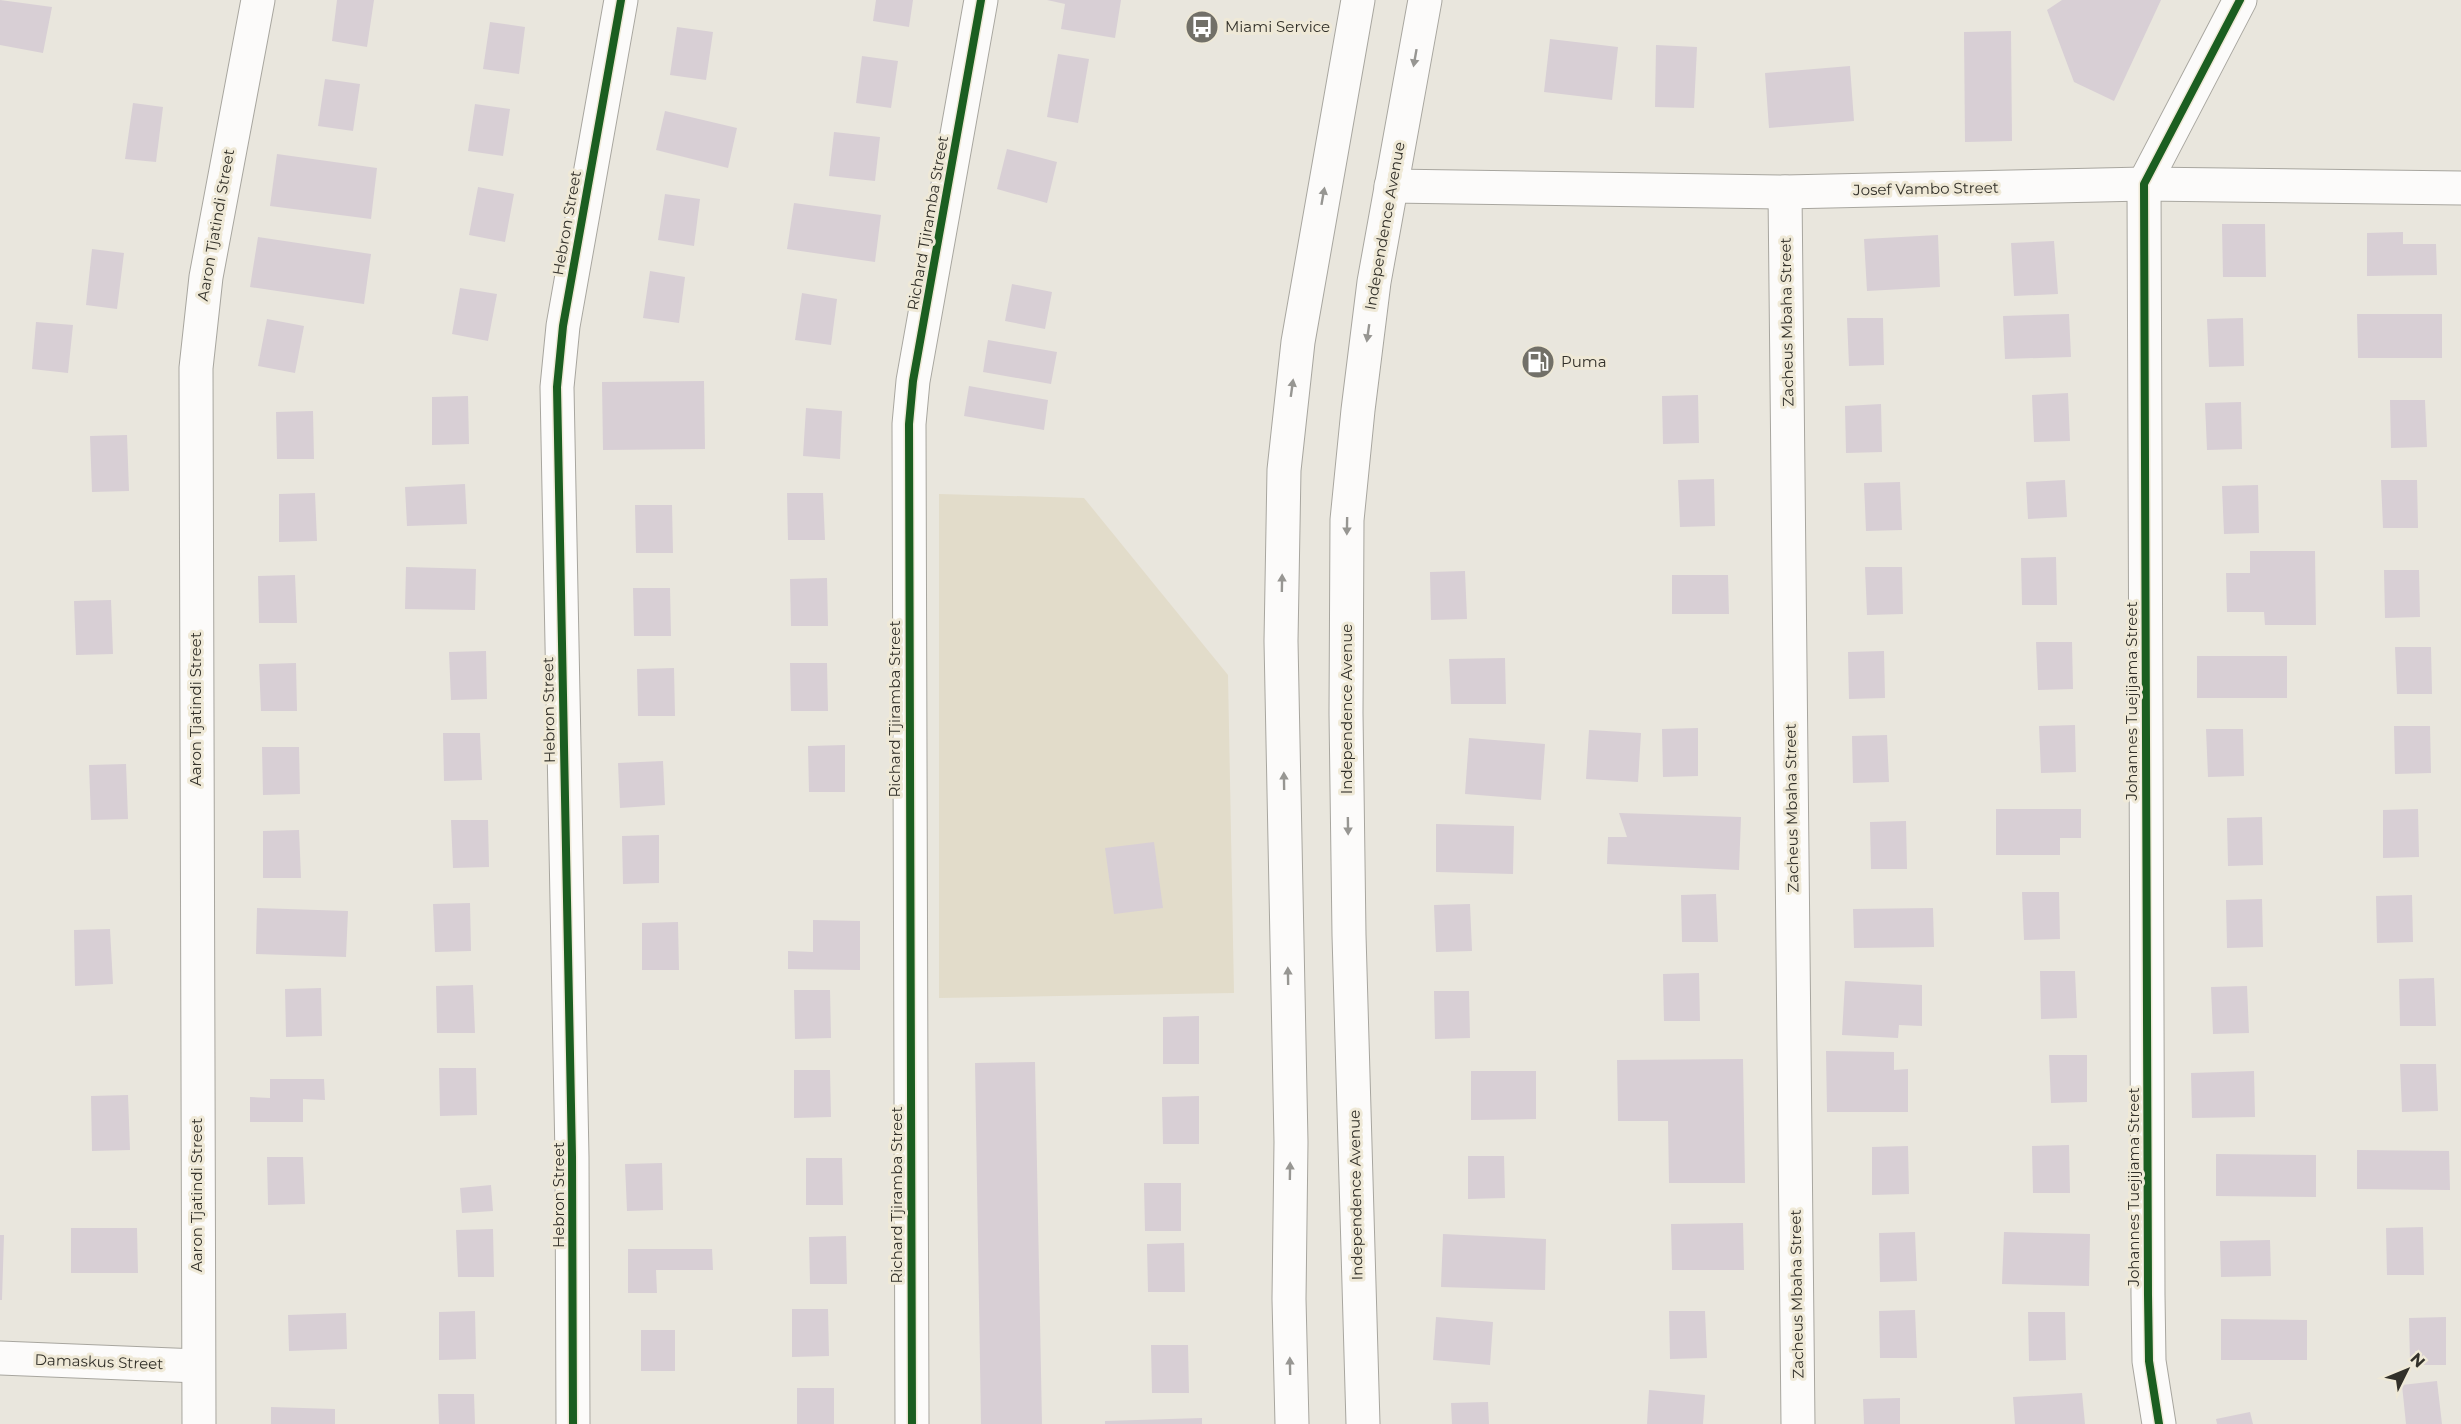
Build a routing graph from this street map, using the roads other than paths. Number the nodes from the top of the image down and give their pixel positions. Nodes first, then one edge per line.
1 (258, 0) edge
2 (621, 0) edge
3 (981, 0) edge
4 (1358, 0) edge
5 (1425, 0) edge
6 (2240, 0) edge
7 (2144, 184) junction
8 (1391, 186) junction
9 (2461, 188) edge
10 (1785, 192) junction
11 (0, 1358) edge
12 (198, 1366) junction
13 (199, 1424) edge
14 (573, 1424) edge
15 (912, 1424) edge
16 (1292, 1424) edge
17 (1363, 1424) edge
18 (1798, 1424) edge
19 (2159, 1424) edge

1 - 12 street, Aaron Tjatindi Street
2 - 14 street, Hebron Street
3 - 15 street, Richard Tjiramba Street
16 -> 4 street
5 -> 8 street, Independence Avenue
6 - 7 street, Johannes Tuejijama Street
7 - 9 street, Josef Vambo Street
7 - 10 street, Josef Vambo Street
7 - 19 street, Johannes Tuejijama Street
8 - 10 street, Josef Vambo Street
8 -> 17 street, Independence Avenue
10 - 18 street, Zacheus Mbaha Street
11 - 12 street, Damaskus Street
12 - 13 street, Aaron Tjatindi Street

